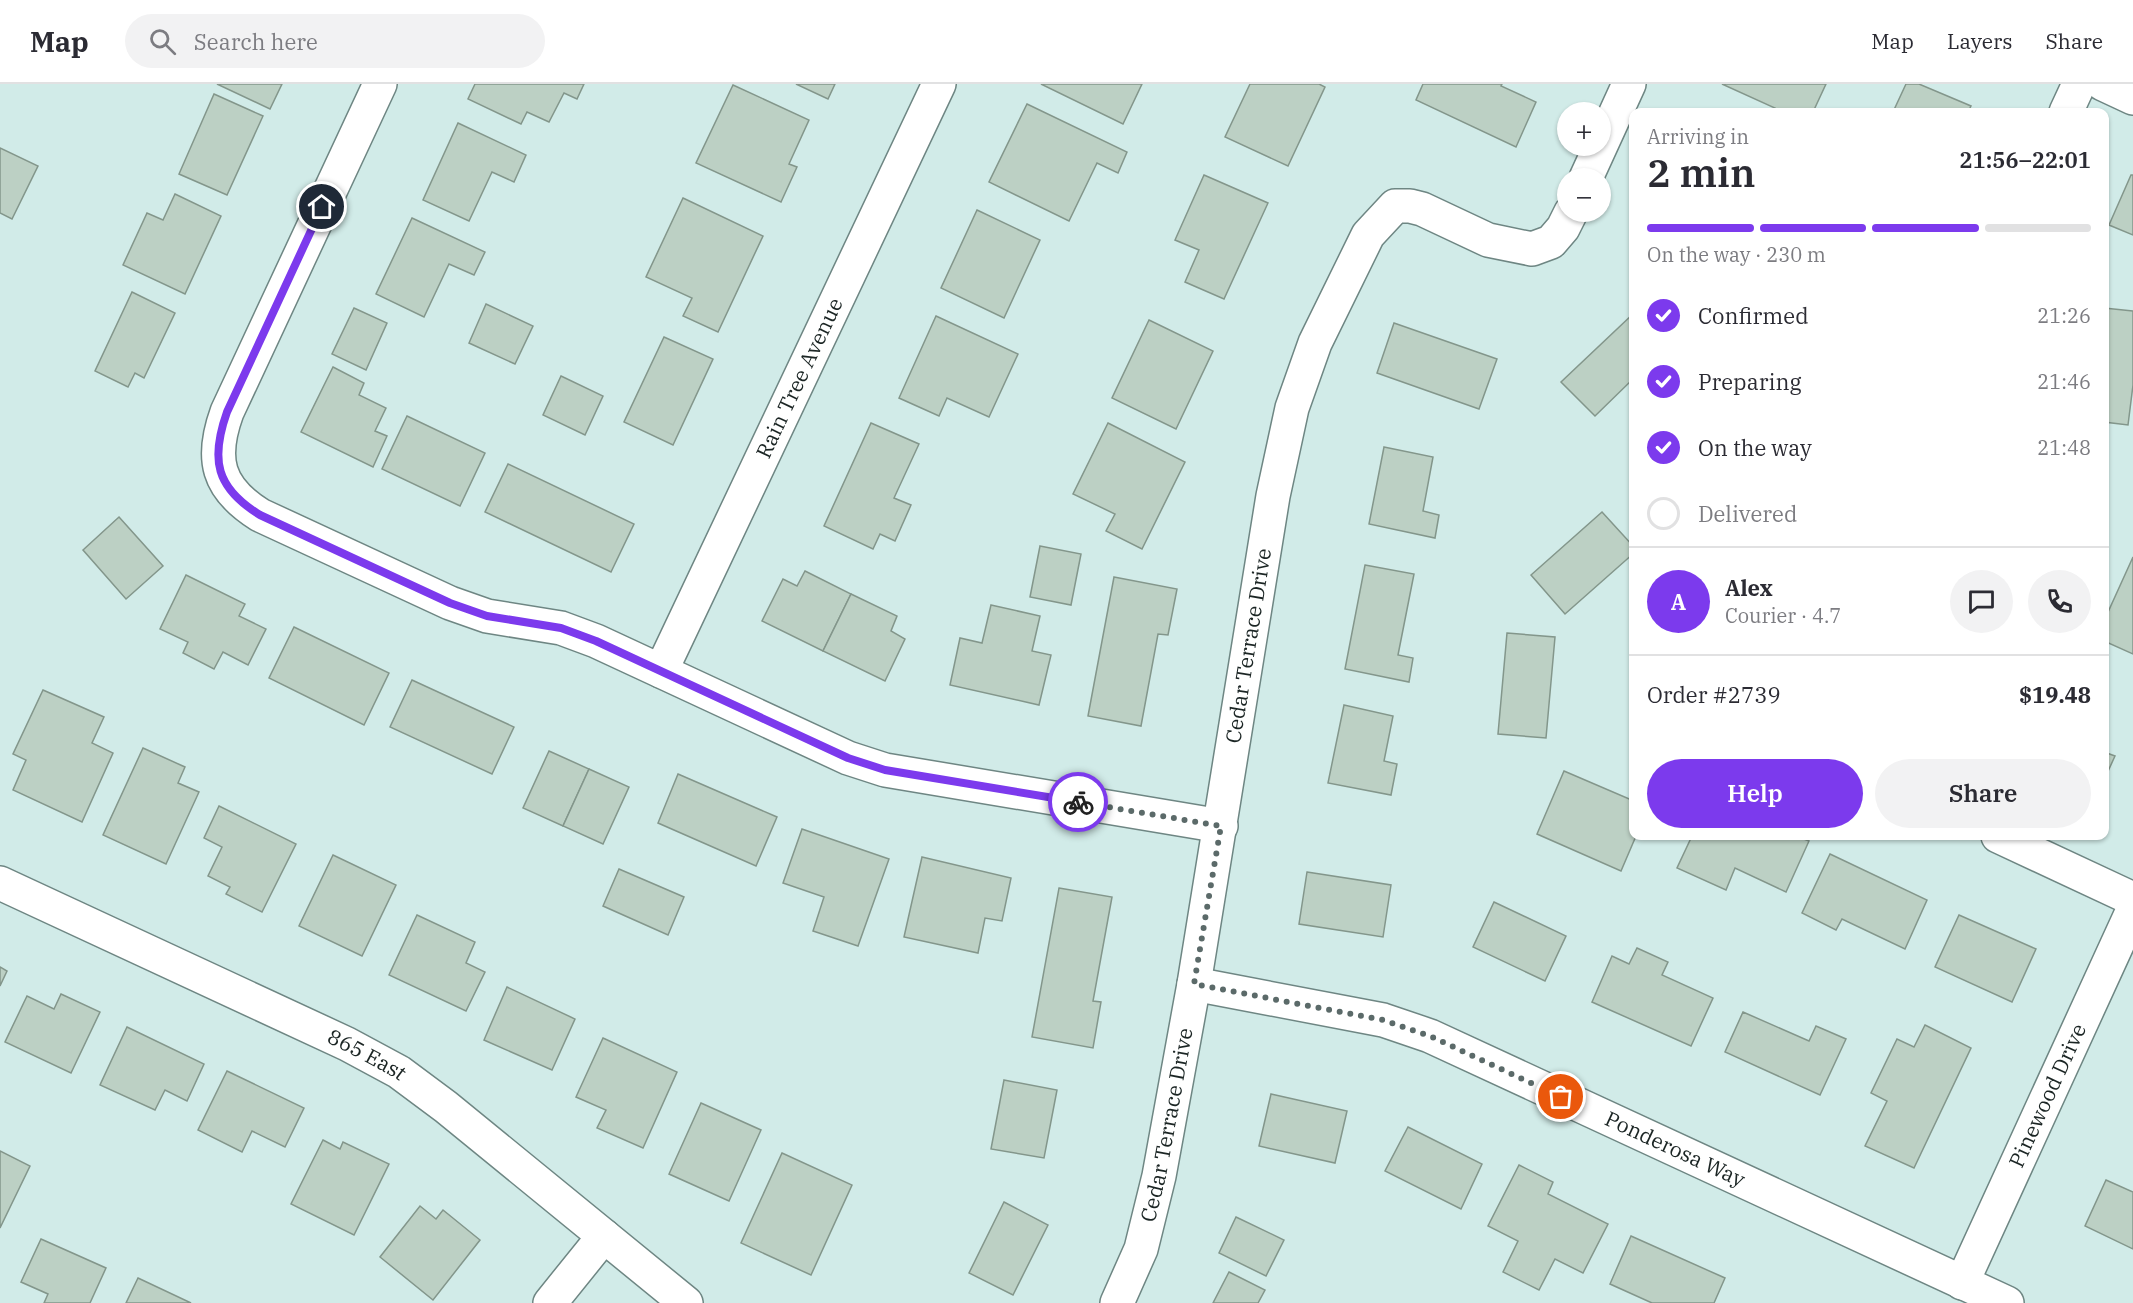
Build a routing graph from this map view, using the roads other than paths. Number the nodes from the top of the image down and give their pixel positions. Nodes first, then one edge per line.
1 (380, 84) edge
2 (939, 84) edge
3 (1629, 84) edge
4 (2079, 84) edge
5 (2103, 84) edge
6 (2133, 98) edge
7 (2068, 108) edge
8 (1591, 168) edge
9 (1566, 222) edge
10 (661, 671) junction
11 (1221, 826) junction
12 (2007, 840) edge
13 (0, 883) edge
14 (2133, 899) edge
15 (2133, 910) edge
16 (1194, 984) junction
17 (604, 1236) junction
18 (1962, 1283) junction
19 (550, 1303) edge
20 (686, 1303) edge
21 (1117, 1303) edge
22 (2007, 1303) edge

1 - 10 street
2 - 10 street, Rain Tree Avenue
3 - 8 street
4 - 7 street
5 - 6 street
9 - 11 street, Cedar Terrace Drive
10 - 11 street
11 - 16 street, Cedar Terrace Drive
12 - 14 street
13 - 17 street, 865 East
15 - 18 street, Pinewood Drive
16 - 18 street, Ponderosa Way
16 - 21 street, Cedar Terrace Drive
17 - 19 street
17 - 20 street, 865 East
18 - 22 street, Ponderosa Way

